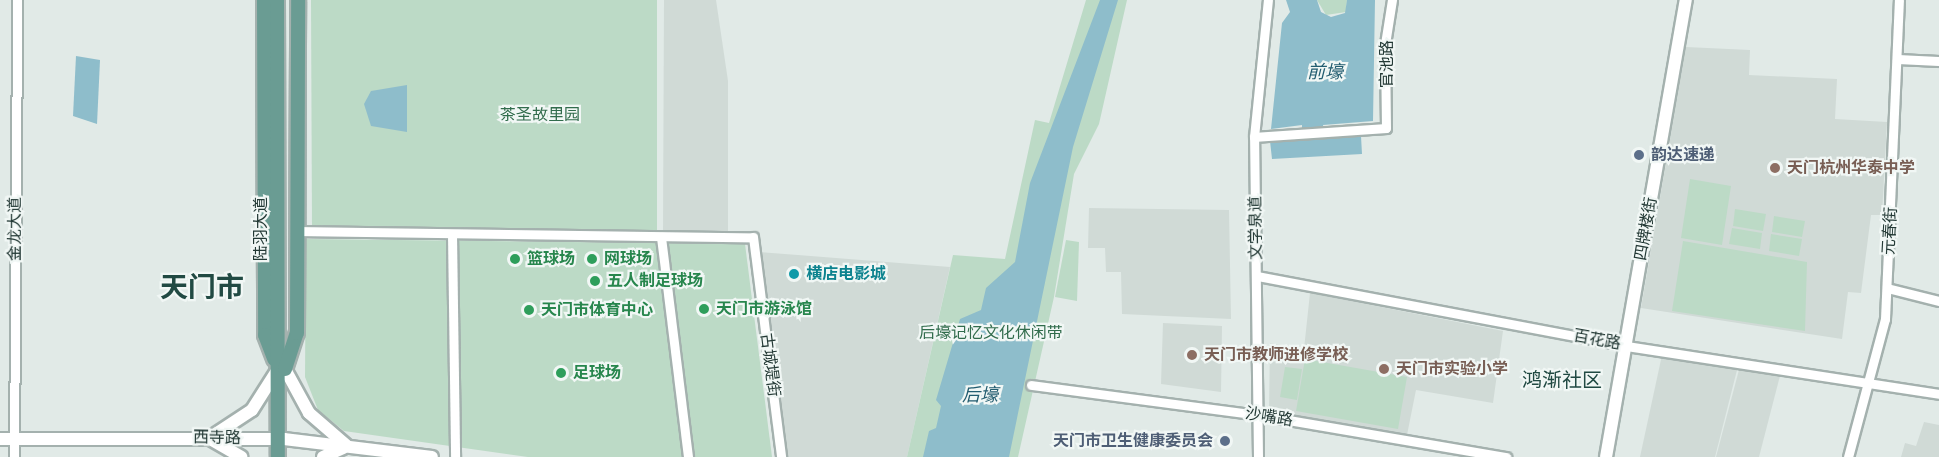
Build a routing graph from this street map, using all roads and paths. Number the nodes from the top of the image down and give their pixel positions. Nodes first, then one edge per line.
1 (17, 0) edge
2 (264, 0) edge
3 (277, 0) edge
4 (285, 0) edge
5 (298, 0) edge
6 (1268, 0) edge
7 (1392, 0) edge
8 (1686, 0) edge
9 (1899, 0) edge
10 (1897, 58) junction
11 (1939, 61) edge
12 (298, 109) junction
13 (285, 132) junction
14 (1254, 136) junction
15 (264, 177) junction
16 (277, 218) junction
17 (299, 231) junction
18 (452, 234) junction
19 (661, 237) junction
20 (1257, 276) junction
21 (1887, 288) junction
22 (1939, 301) edge
23 (1626, 346) junction
24 (281, 369) junction
25 (1867, 381) junction
26 (1031, 385) dead end
27 (1939, 394) edge
28 (1259, 415) junction
29 (206, 438) junction
30 (0, 439) edge
31 (14, 439) junction
32 (281, 439) junction
33 (347, 446) junction
34 (14, 457) edge
35 (242, 457) edge
36 (278, 457) edge
37 (285, 457) edge
38 (323, 457) edge
39 (432, 457) edge
40 (455, 457) edge
41 (688, 457) edge
42 (781, 457) edge
43 (1258, 457) edge
44 (1506, 457) edge
45 (1606, 457) edge
46 (1848, 457) edge

1 - 31 street, 金龙大道
2 - 15 main road
3 - 16 main road, 陆羽大道
4 - 13 main road, 陆羽大道
5 - 12 main road
6 - 14 street, 文学泉道
7 - 14 street, 官池路
8 - 23 street, 四牌楼街
9 - 10 street, 元春街
10 - 11 street
10 - 21 street, 元春街
12 - 13 main road
12 - 17 main road
13 - 24 main road, 陆羽大道
14 - 20 street, 文学泉道
15 - 16 main road
15 - 24 main road
16 - 24 main road, 陆羽大道
17 - 18 street
17 - 24 main road
18 - 19 street
18 - 40 street
19 - 41 street
19 - 42 street, 古城堤街
20 - 23 street, 百花路
20 - 28 street, 文学泉道
21 - 22 street
21 - 25 street, 元春街
23 - 25 street, 百花路
23 - 45 street, 四牌楼街
24 - 29 street
24 - 32 main road, 陆羽大道
24 - 33 street
25 - 27 street, 百花路
25 - 46 street, 元春街
26 - 28 street, 沙嘴路
28 - 43 street, 文学泉道
28 - 44 street, 沙嘴路
29 - 31 street, 西寺路
29 - 32 street, 西寺路
29 - 35 street
30 - 31 street, 西寺路
31 - 34 street, 金龙大道
32 - 33 street, 西寺路
32 - 36 main road, 陆羽大道
32 - 37 main road, 陆羽大道
33 - 38 street
33 - 39 street, 西寺路

